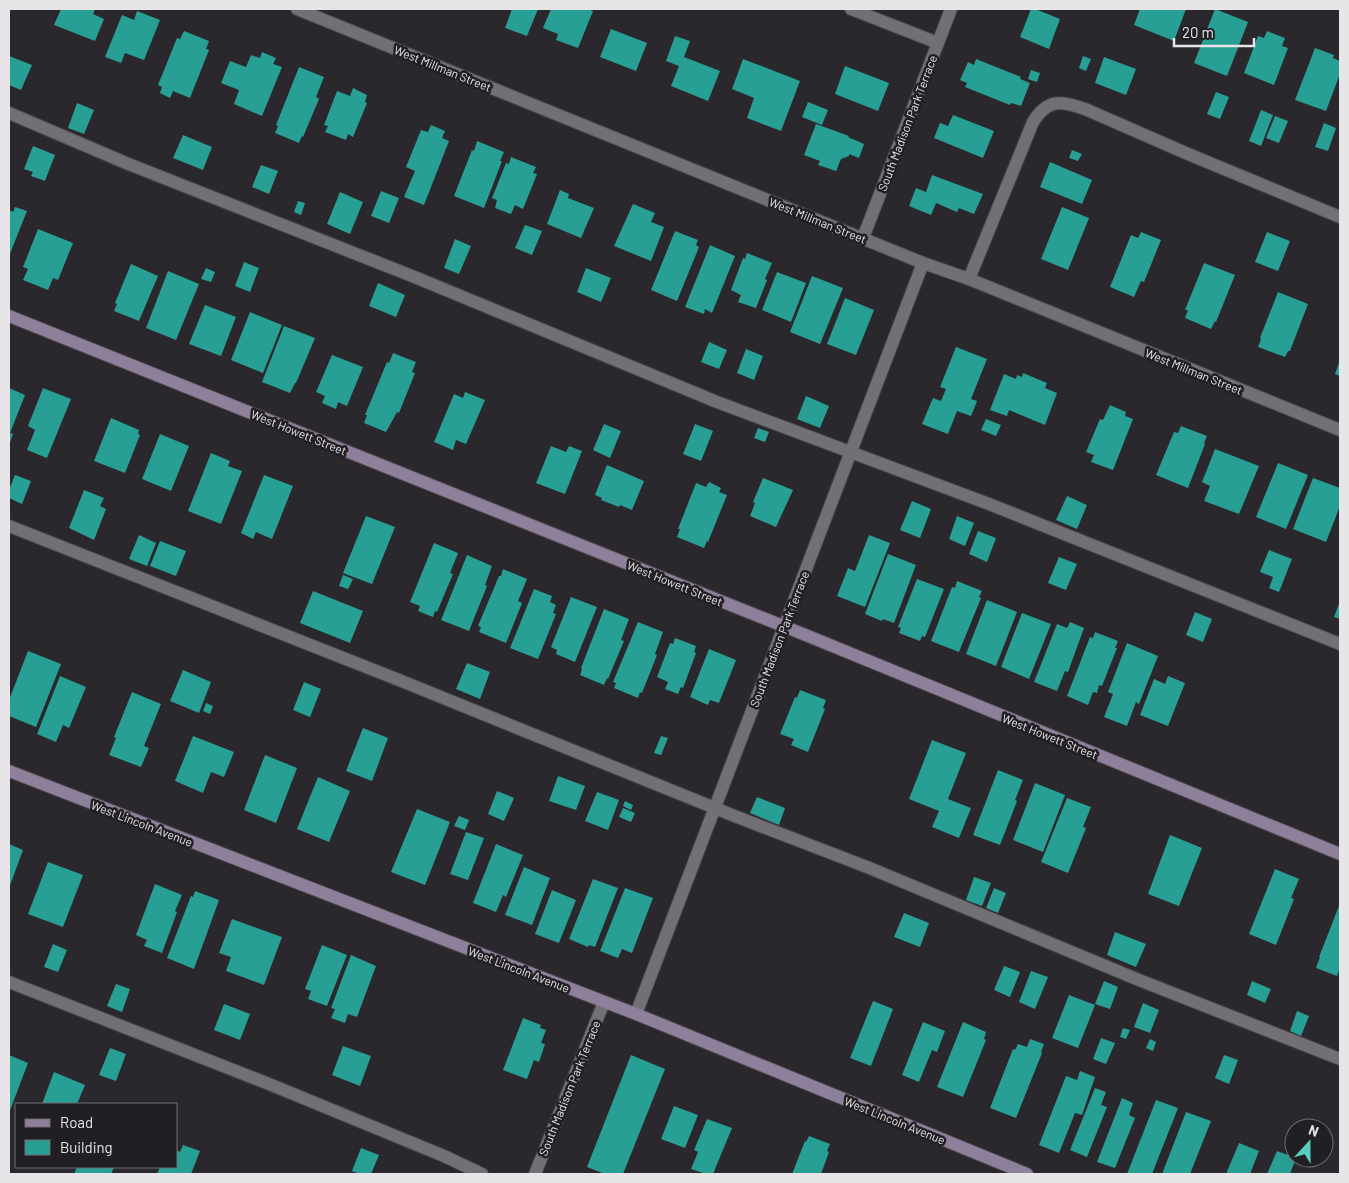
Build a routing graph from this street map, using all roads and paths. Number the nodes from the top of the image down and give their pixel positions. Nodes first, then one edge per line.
1 (297, 9) edge
2 (851, 9) edge
3 (951, 9) edge
4 (938, 43) junction
5 (9, 113) edge
6 (1340, 217) edge
7 (863, 238) junction
8 (923, 263) junction
9 (969, 280) junction
10 (9, 316) edge
11 (1340, 430) edge
12 (852, 452) junction
13 (9, 526) edge
14 (784, 627) junction
15 (1340, 644) edge
16 (9, 771) edge
17 (715, 807) junction
18 (1340, 854) edge
19 (9, 982) edge
20 (604, 1002) junction
21 (636, 1014) junction
22 (1340, 1059) edge
23 (482, 1174) edge
24 (535, 1174) edge
25 (1027, 1174) edge

1 - 7 street, West Millman Street
2 - 4 street
3 - 4 street, South Madison Park Terrace
4 - 7 street, South Madison Park Terrace
5 - 12 street
6 - 9 street
7 - 8 street, West Millman Street
8 - 9 street, West Millman Street
8 - 12 street, South Madison Park Terrace
9 - 11 street, West Millman Street
10 - 14 main road, West Howett Street
12 - 14 street, South Madison Park Terrace
12 - 15 street
13 - 17 street
14 - 17 street, South Madison Park Terrace
14 - 18 main road, West Howett Street
16 - 20 main road, West Lincoln Avenue
17 - 21 street, South Madison Park Terrace
17 - 22 street
19 - 23 street
20 - 21 main road, West Lincoln Avenue
20 - 24 street, South Madison Park Terrace
21 - 25 main road, West Lincoln Avenue

